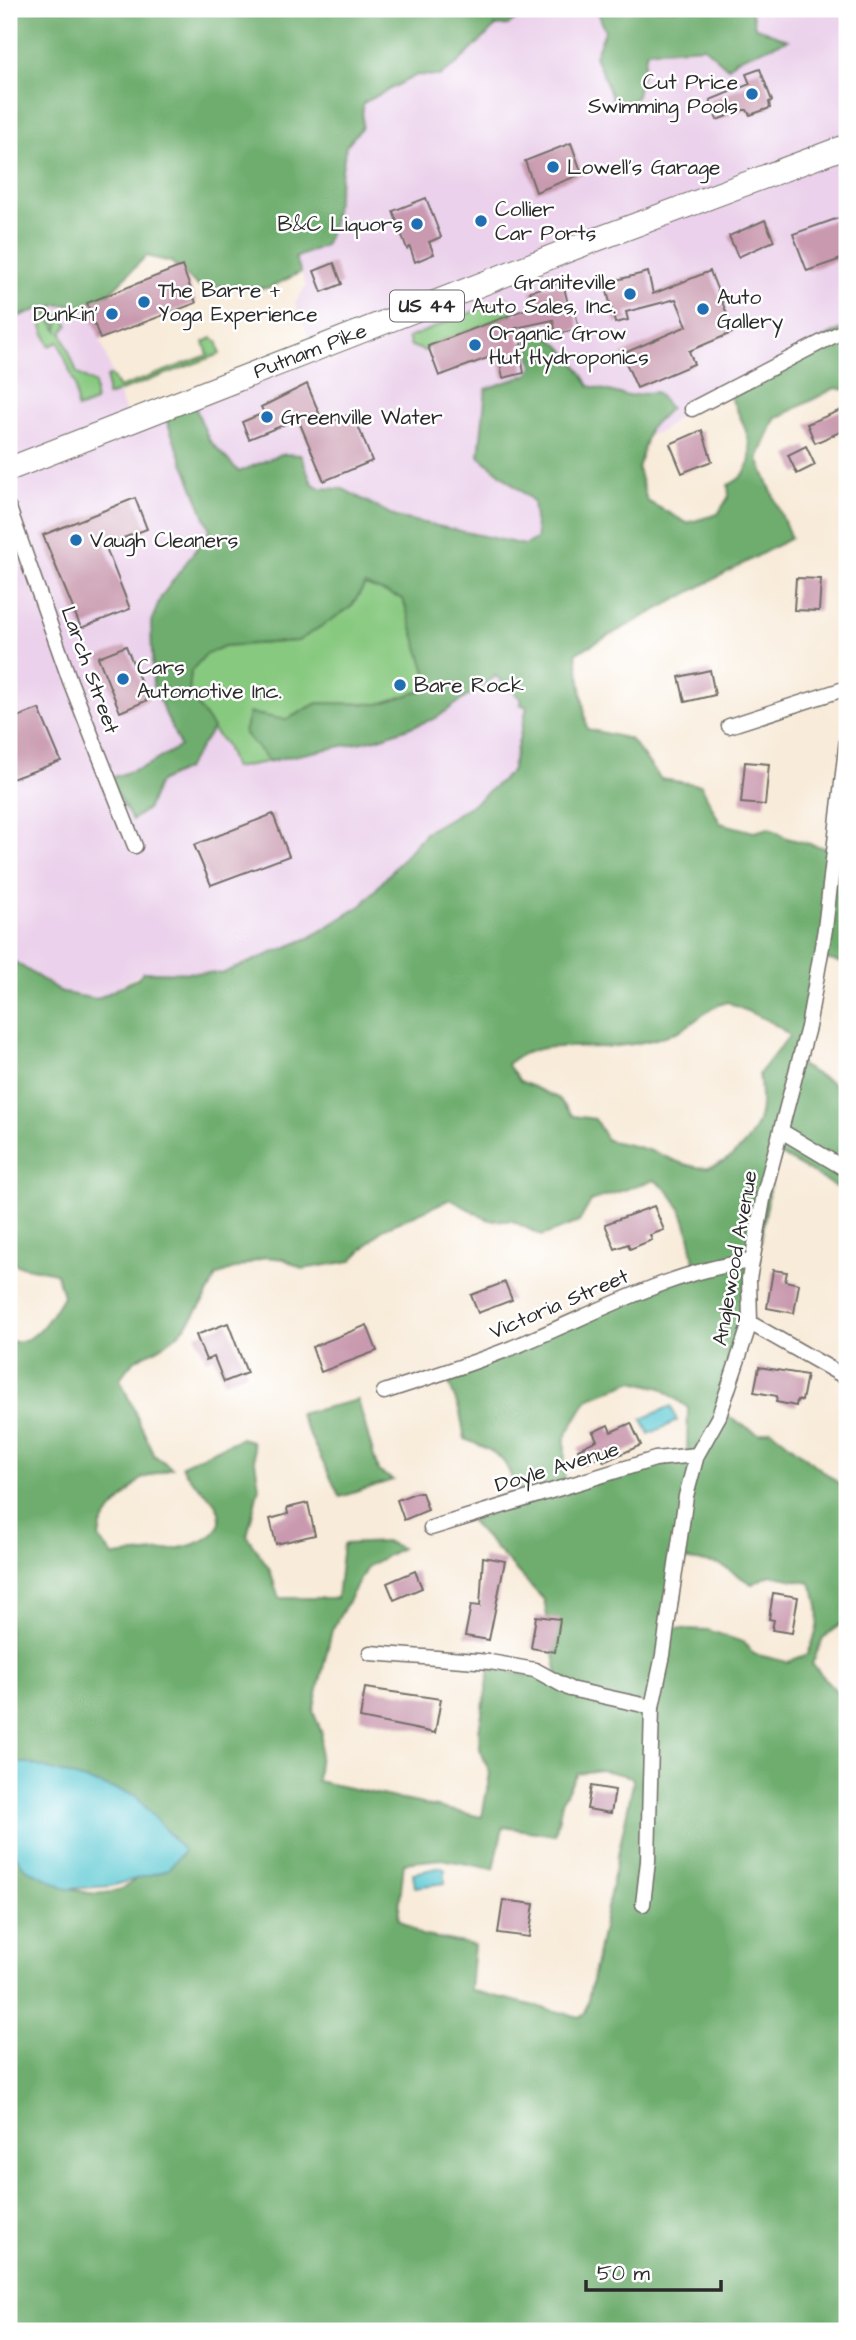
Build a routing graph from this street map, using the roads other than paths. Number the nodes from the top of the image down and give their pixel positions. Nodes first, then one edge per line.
1 (847, 146) edge
2 (847, 329) edge
3 (692, 409) dead end
4 (9, 469) edge
5 (9, 508) edge
6 (847, 688) edge
7 (729, 726) dead end
8 (847, 739) edge
9 (842, 845) edge
10 (135, 846) dead end
11 (783, 1132) junction
12 (847, 1170) edge
13 (752, 1261) junction
14 (750, 1323) junction
15 (847, 1378) edge
16 (384, 1392) dead end
17 (697, 1455) junction
18 (431, 1528) dead end
19 (370, 1653) dead end
20 (652, 1707) junction
21 (643, 1904) dead end

1 - 4 main road, Putnam Pike / US 44
2 - 3 street
5 - 10 street, Larch Street
6 - 7 street
8 - 9 street, Anglewood Avenue
9 - 11 street, Anglewood Avenue
11 - 12 street
11 - 13 street, Anglewood Avenue
13 - 14 street, Anglewood Avenue
13 - 16 street, Victoria Street
14 - 15 street
14 - 17 street, Anglewood Avenue
17 - 18 street, Doyle Avenue
17 - 20 street, Anglewood Avenue
19 - 20 street
20 - 21 street, Anglewood Avenue

